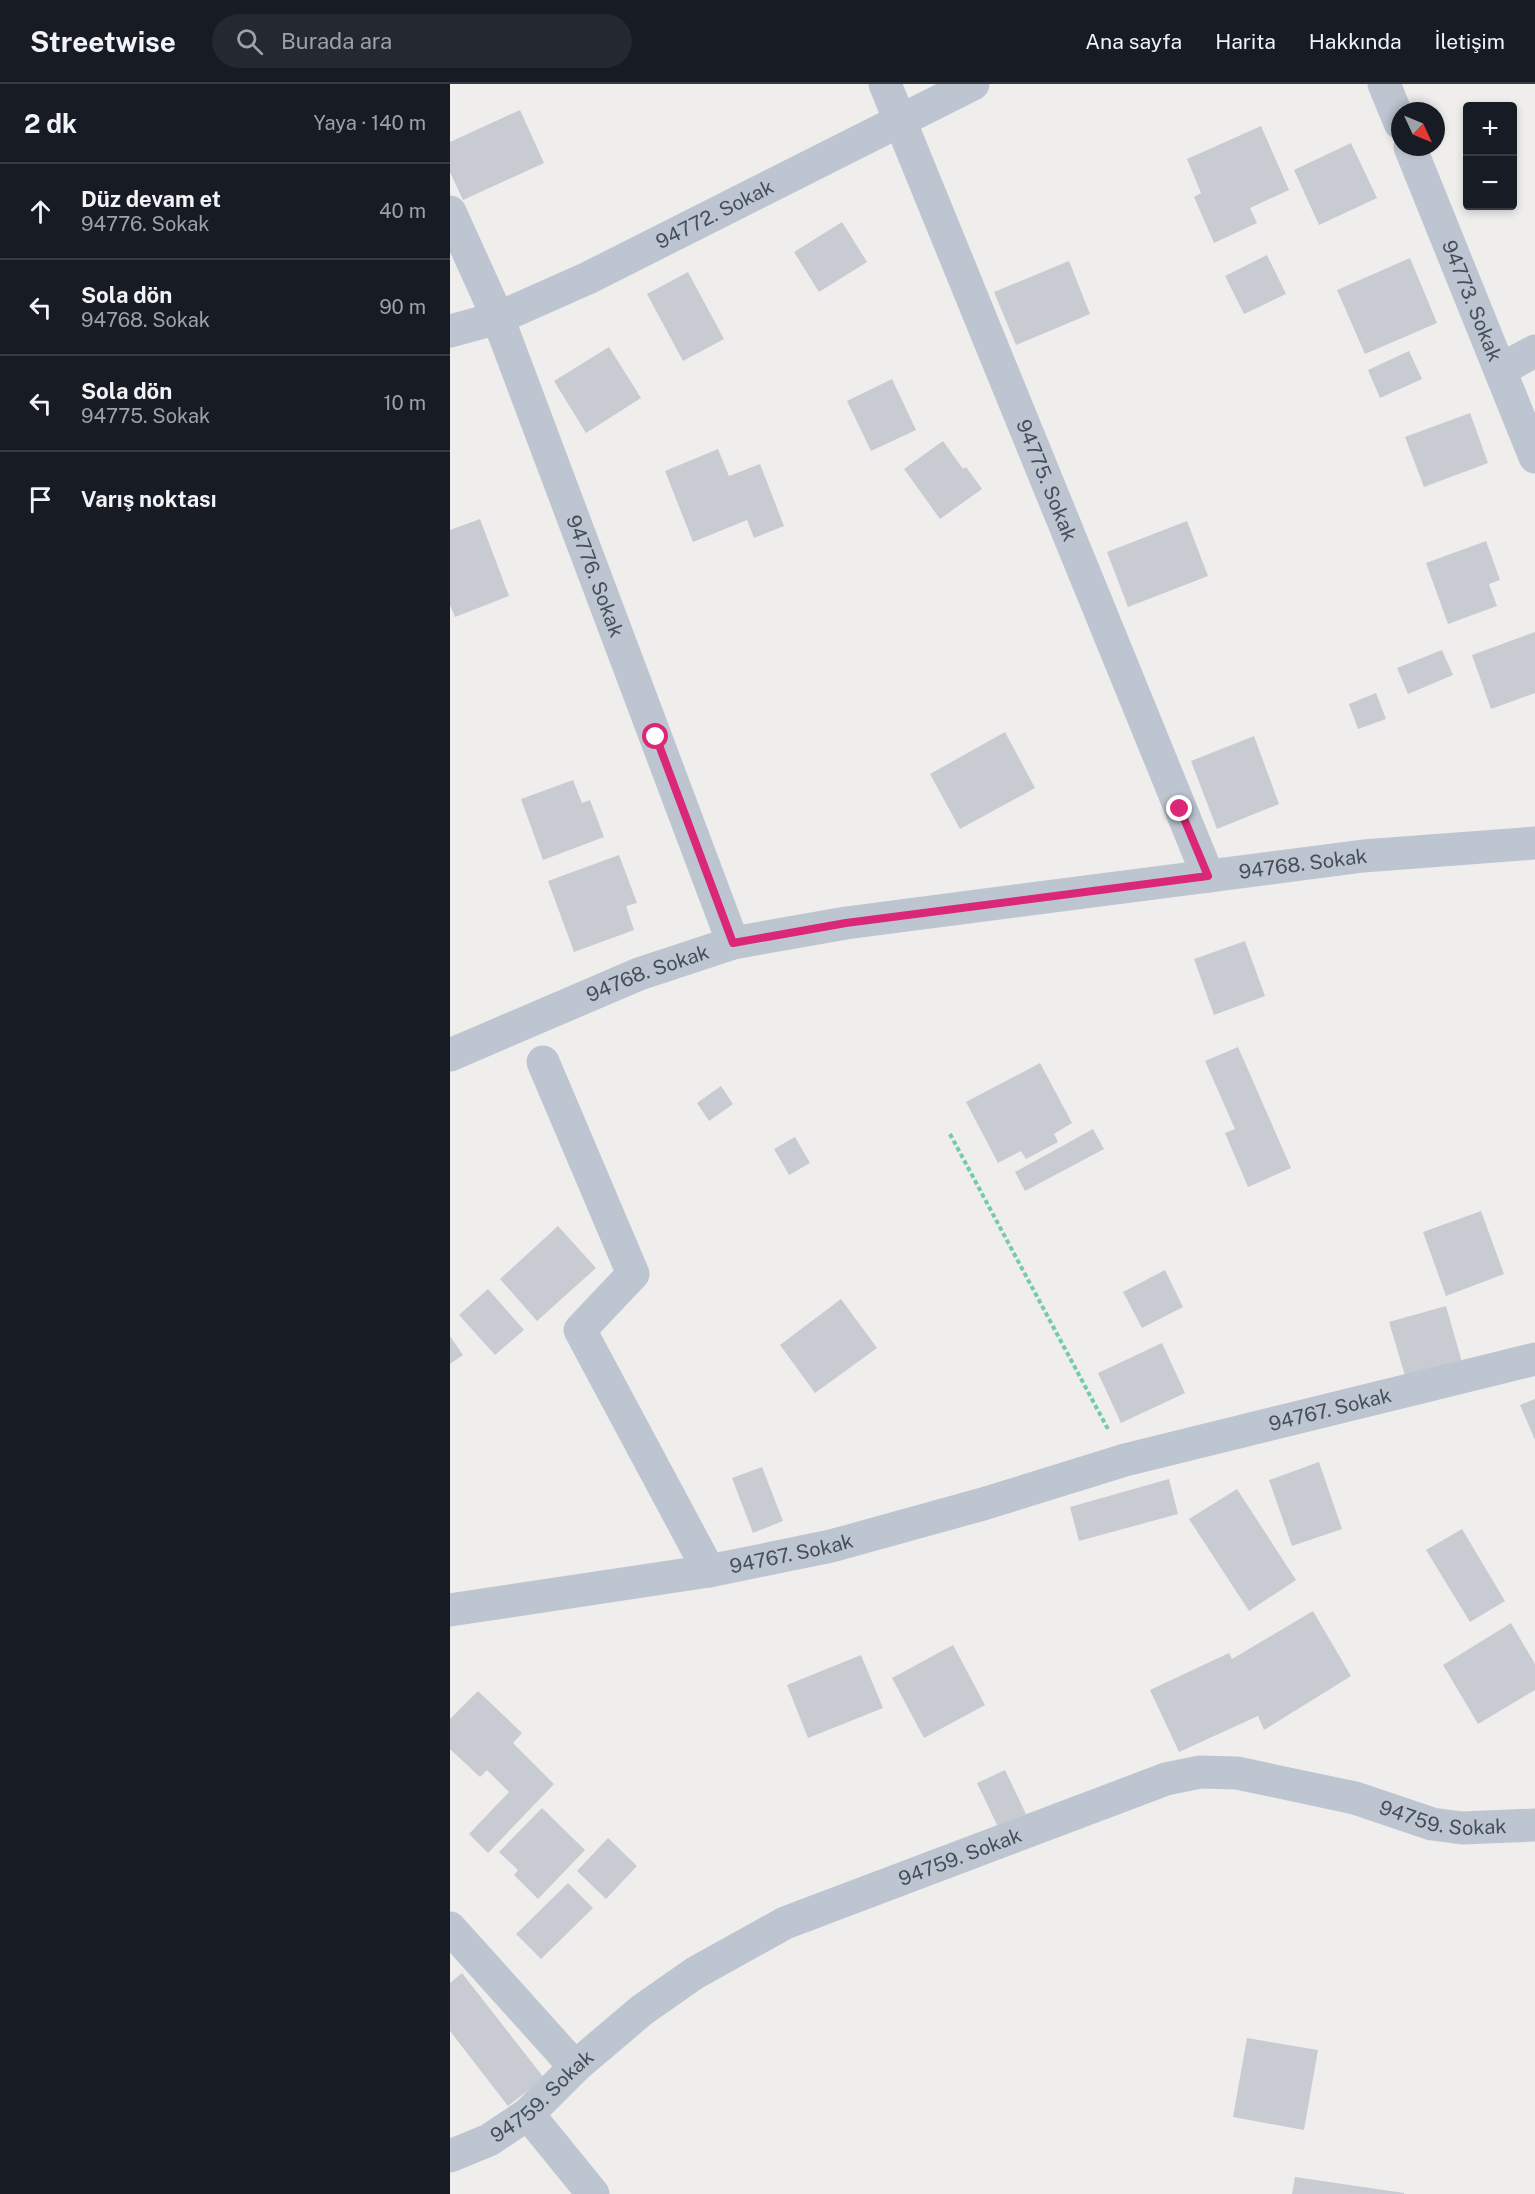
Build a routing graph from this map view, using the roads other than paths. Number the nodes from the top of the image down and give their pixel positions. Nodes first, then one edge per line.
1 (885, 84) edge
2 (973, 84) edge
3 (1384, 84) edge
4 (1391, 102) edge
5 (900, 121) junction
6 (1414, 156) edge
7 (450, 212) edge
8 (498, 318) junction
9 (450, 331) edge
10 (1535, 351) edge
11 (1500, 370) junction
12 (1535, 457) edge
13 (1535, 843) edge
14 (1208, 876) junction
15 (733, 943) junction
16 (450, 1055) edge
17 (543, 1062) dead end
18 (1535, 1359) edge
19 (710, 1571) junction
20 (450, 1610) edge
21 (1535, 1825) edge
22 (450, 1928) edge
23 (575, 2067) junction
24 (528, 2114) junction
25 (450, 2156) edge
26 (593, 2194) edge

1 - 5 street, 94775. Sokak
2 - 5 street, 94772. Sokak
3 - 4 street
5 - 8 street, 94772. Sokak
5 - 14 street, 94775. Sokak
6 - 11 street, 94773. Sokak
7 - 8 street, 94776. Sokak
8 - 9 street, 94772. Sokak
8 - 15 street, 94776. Sokak
10 - 11 street
11 - 12 street, 94773. Sokak
13 - 14 street, 94768. Sokak
14 - 15 street, 94768. Sokak
15 - 16 street, 94768. Sokak
17 - 19 street
18 - 19 street, 94767. Sokak
19 - 20 street, 94767. Sokak
21 - 23 street, 94759. Sokak
22 - 23 street
23 - 24 street, 94759. Sokak
24 - 25 street, 94759. Sokak
24 - 26 street

